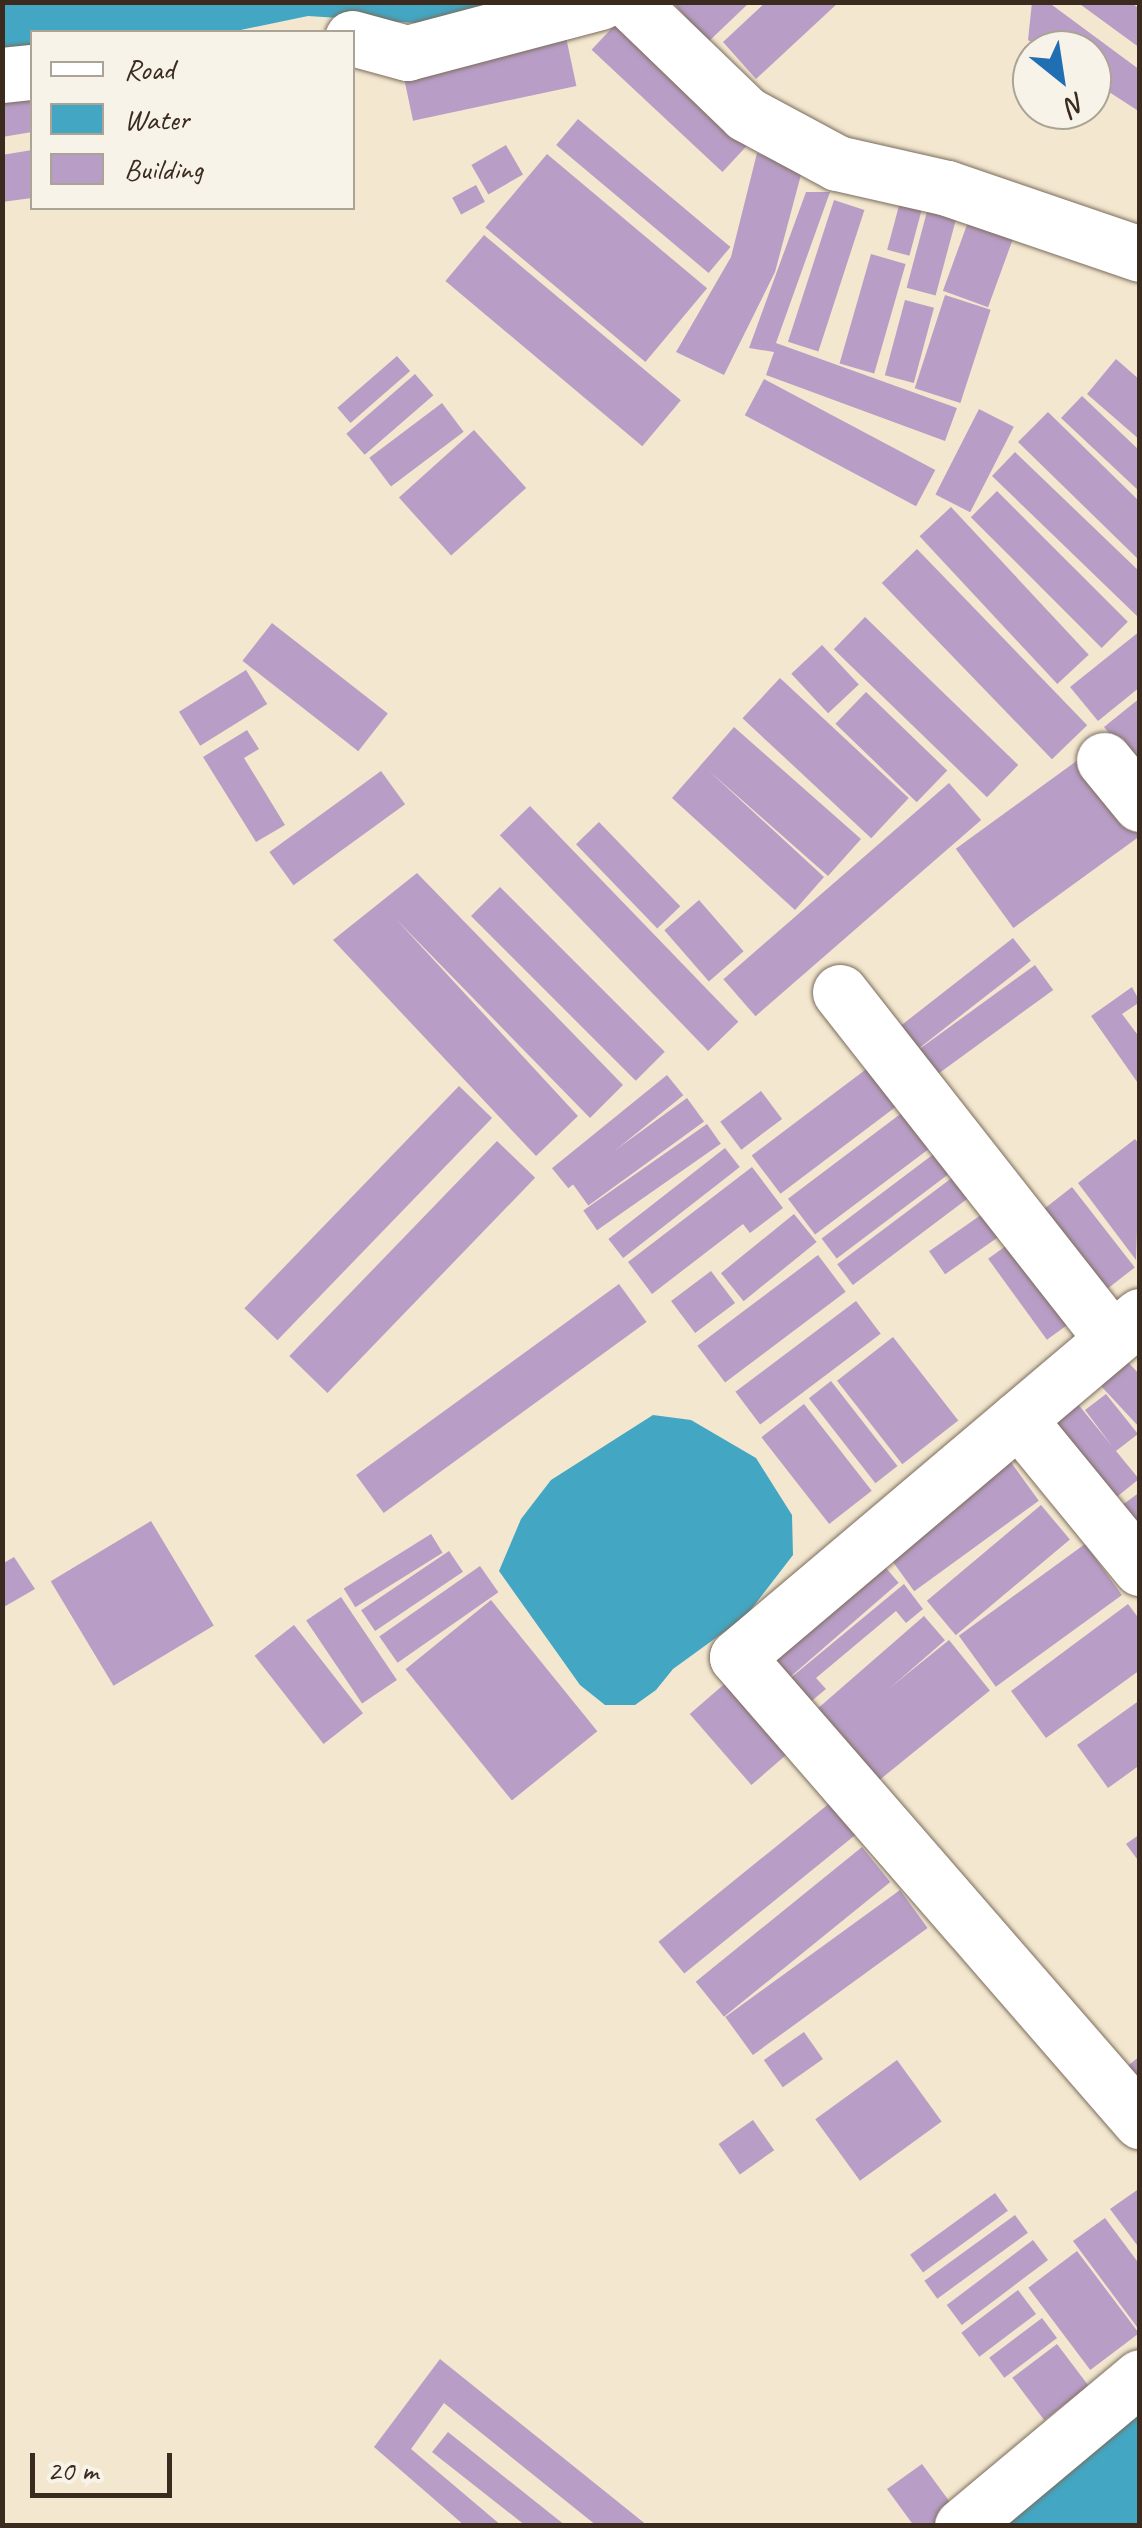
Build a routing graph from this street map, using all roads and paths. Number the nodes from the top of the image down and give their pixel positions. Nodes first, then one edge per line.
1 (600, 2) edge
2 (630, 2) edge
3 (355, 39) edge
4 (30, 72) edge
5 (2, 75) edge
6 (1140, 254) edge
7 (1104, 760) dead end
8 (1140, 804) edge
9 (840, 992) dead end
10 (1126, 1328) edge
11 (1018, 1419) junction
12 (1140, 1568) edge
13 (1140, 2121) edge
14 (1140, 2377) edge
15 (962, 2526) edge

1 - 3 street
2 - 6 street
4 - 5 street
7 - 8 street
9 - 10 street
10 - 11 street
11 - 12 street
11 - 13 street
14 - 15 street

